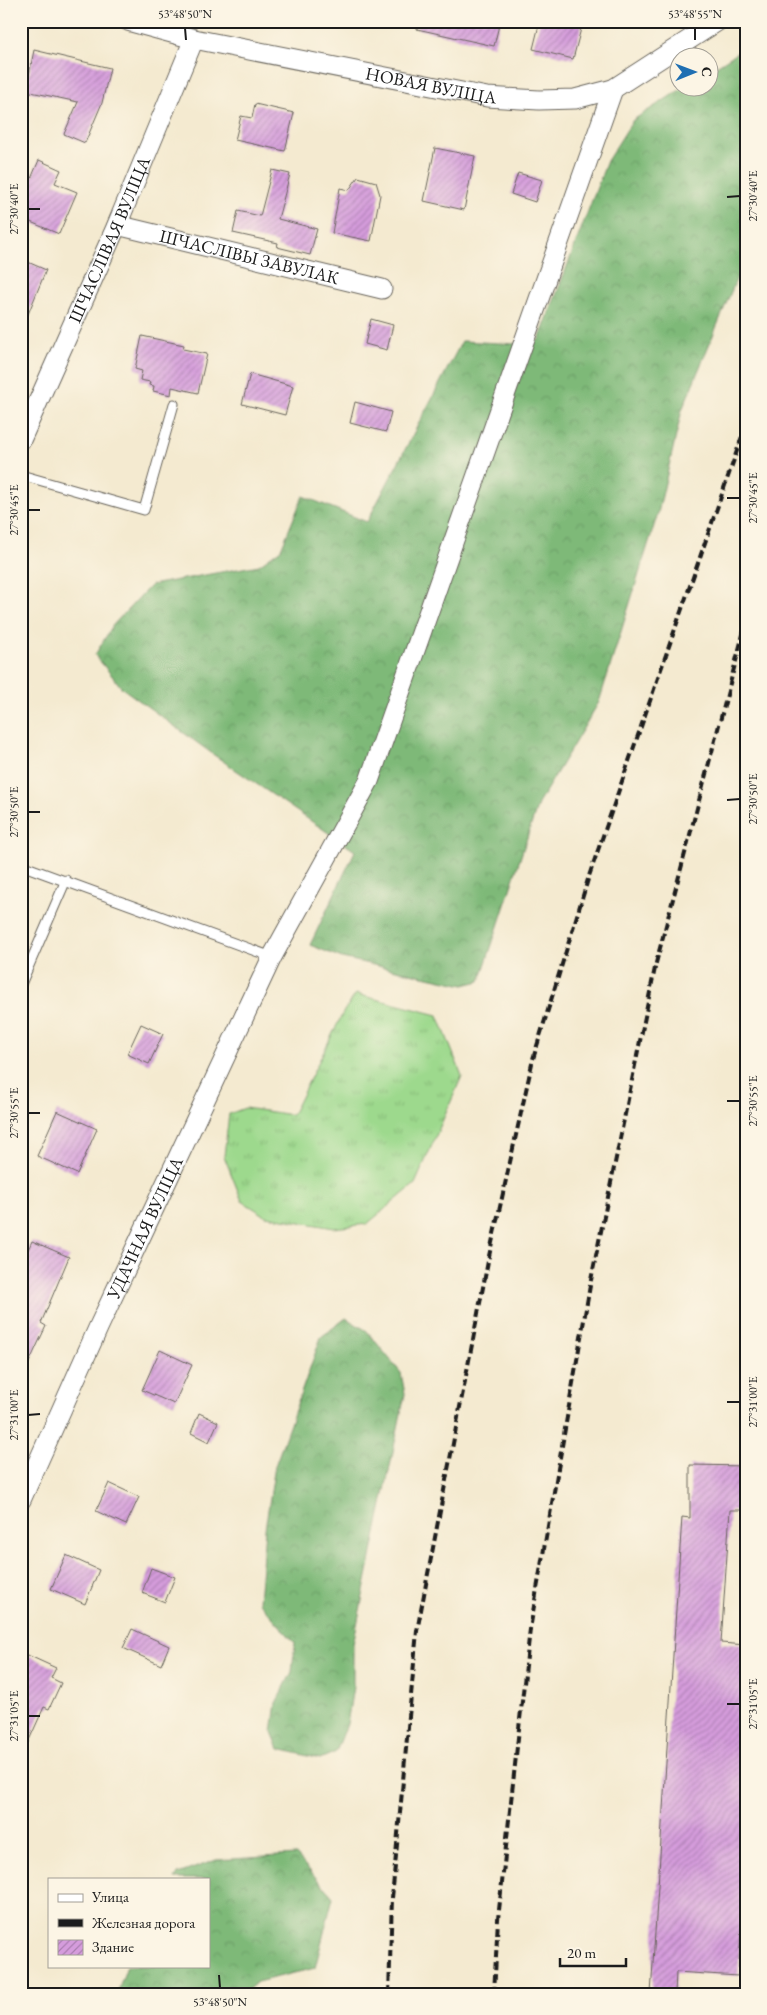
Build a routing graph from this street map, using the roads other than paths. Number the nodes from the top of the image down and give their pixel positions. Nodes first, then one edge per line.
1 (128, 21) edge
2 (718, 21) edge
3 (194, 39) junction
4 (613, 89) junction
5 (117, 225) junction
6 (382, 289) dead end
7 (174, 404) dead end
8 (21, 440) edge
9 (21, 475) edge
10 (21, 865) edge
11 (66, 880) junction
12 (272, 957) junction
13 (21, 984) edge
14 (21, 1500) edge

1 - 3 street, НОВАЯ ВУЛІЦА
2 - 4 street, НОВАЯ ВУЛІЦА
3 - 4 street, НОВАЯ ВУЛІЦА
3 - 5 street, ШЧАСЛІВАЯ ВУЛІЦА
4 - 12 street, УДАЧНАЯ ВУЛІЦА
5 - 6 street, ШЧАСЛІВЫ ЗАВУЛАК
5 - 8 street, ШЧАСЛІВАЯ ВУЛІЦА
7 - 9 lane
10 - 11 lane
11 - 12 lane
11 - 13 lane
12 - 14 street, УДАЧНАЯ ВУЛІЦА

